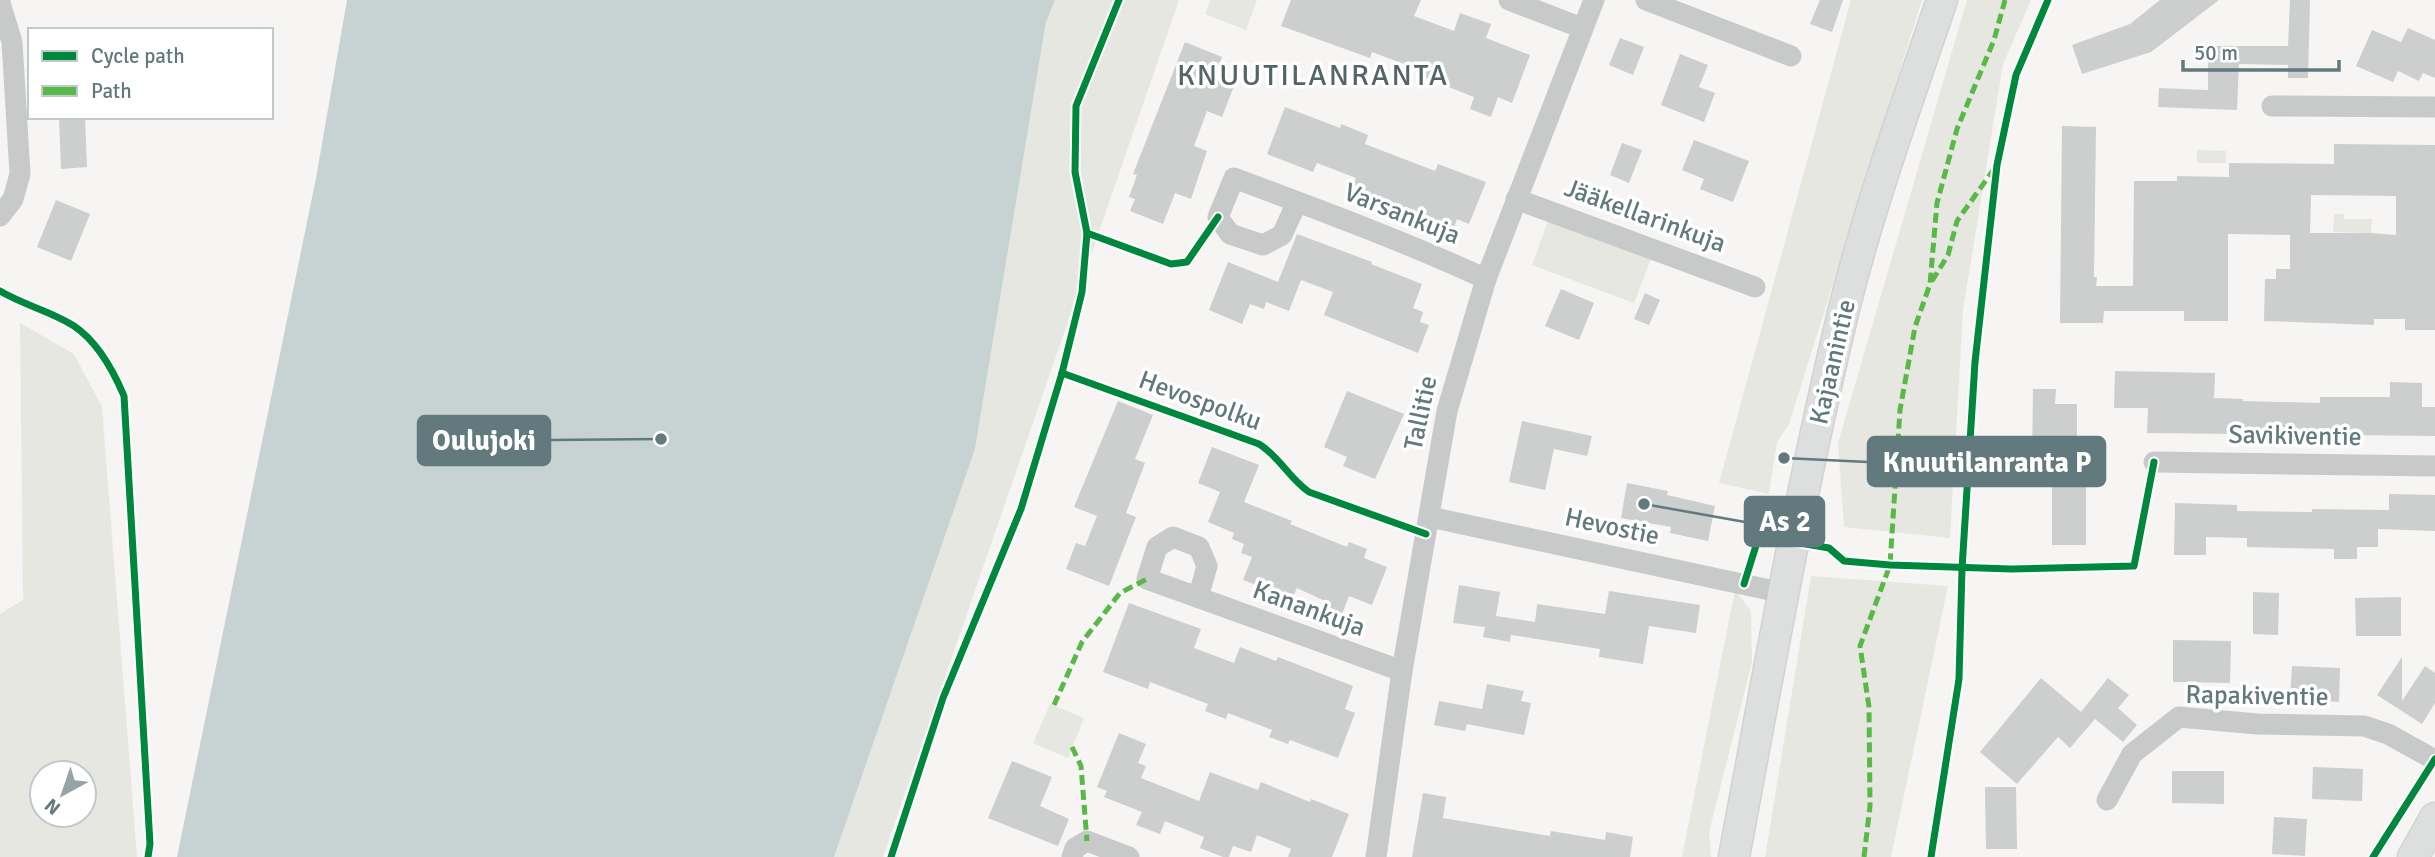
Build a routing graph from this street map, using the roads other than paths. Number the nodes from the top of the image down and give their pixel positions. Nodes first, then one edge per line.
1 (1509, 0) edge
2 (1594, 0) edge
3 (1646, 0) edge
4 (1942, 0) edge
5 (0, 3) edge
6 (1582, 28) junction
7 (1791, 56) dead end
8 (2272, 106) dead end
9 (2435, 107) edge
10 (1516, 199) junction
11 (1297, 202) dead end
12 (0, 216) edge
13 (1486, 279) junction
14 (1755, 287) dead end
15 (2154, 462) dead end
16 (2435, 466) edge
17 (1430, 517) junction
18 (1783, 593) junction
19 (1198, 598) dead end
20 (1402, 671) junction
21 (2435, 760) edge
22 (2107, 800) dead end
23 (2435, 818) edge
24 (1072, 857) edge
25 (1129, 857) edge
26 (1376, 857) edge
27 (1734, 857) edge
28 (2413, 857) edge

1 - 6 street
2 - 6 street, Tallitie
3 - 7 street
4 - 18 main road, Kajaanintie
5 - 12 street
6 - 10 street, Tallitie
8 - 9 street
10 - 13 street, Tallitie
10 - 14 street, Jääkellarinkuja
11 - 13 street, Varsankuja
13 - 17 street, Tallitie
15 - 16 street, Savikiventie
17 - 18 street, Hevostie
17 - 20 street, Tallitie
18 - 27 main road, Kajaanintie
19 - 20 street, Kanankuja
20 - 26 street, Tallitie
21 - 22 street, Rapakiventie
23 - 28 main road
24 - 25 street

